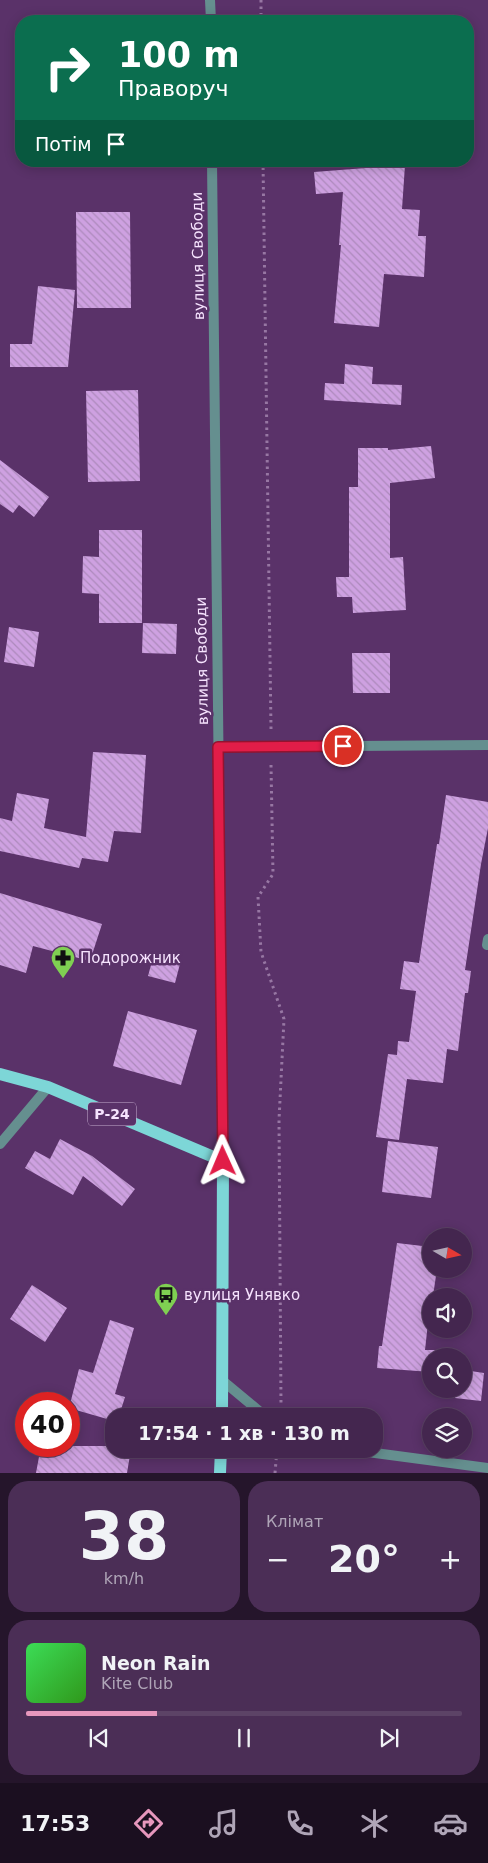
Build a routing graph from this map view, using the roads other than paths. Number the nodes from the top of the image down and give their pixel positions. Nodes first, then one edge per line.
1 (210, 0) edge
2 (211, 15) edge
3 (212, 167) edge
4 (488, 745) edge
5 (218, 747) junction
6 (0, 1074) edge
7 (48, 1087) junction
8 (0, 1144) edge
9 (223, 1161) junction
10 (223, 1381) junction
11 (222, 1408) edge
12 (255, 1408) edge
13 (383, 1454) edge
14 (221, 1458) edge
15 (488, 1468) edge
16 (220, 1473) edge

1 - 2 street
3 - 5 street, вулиця Свободи
4 - 5 street
5 - 9 street, вулиця Свободи
6 - 7 main road, Р-24
7 - 8 street
7 - 9 main road, Р-24
9 - 10 main road
10 - 11 main road
10 - 12 street
13 - 15 street
14 - 16 main road

